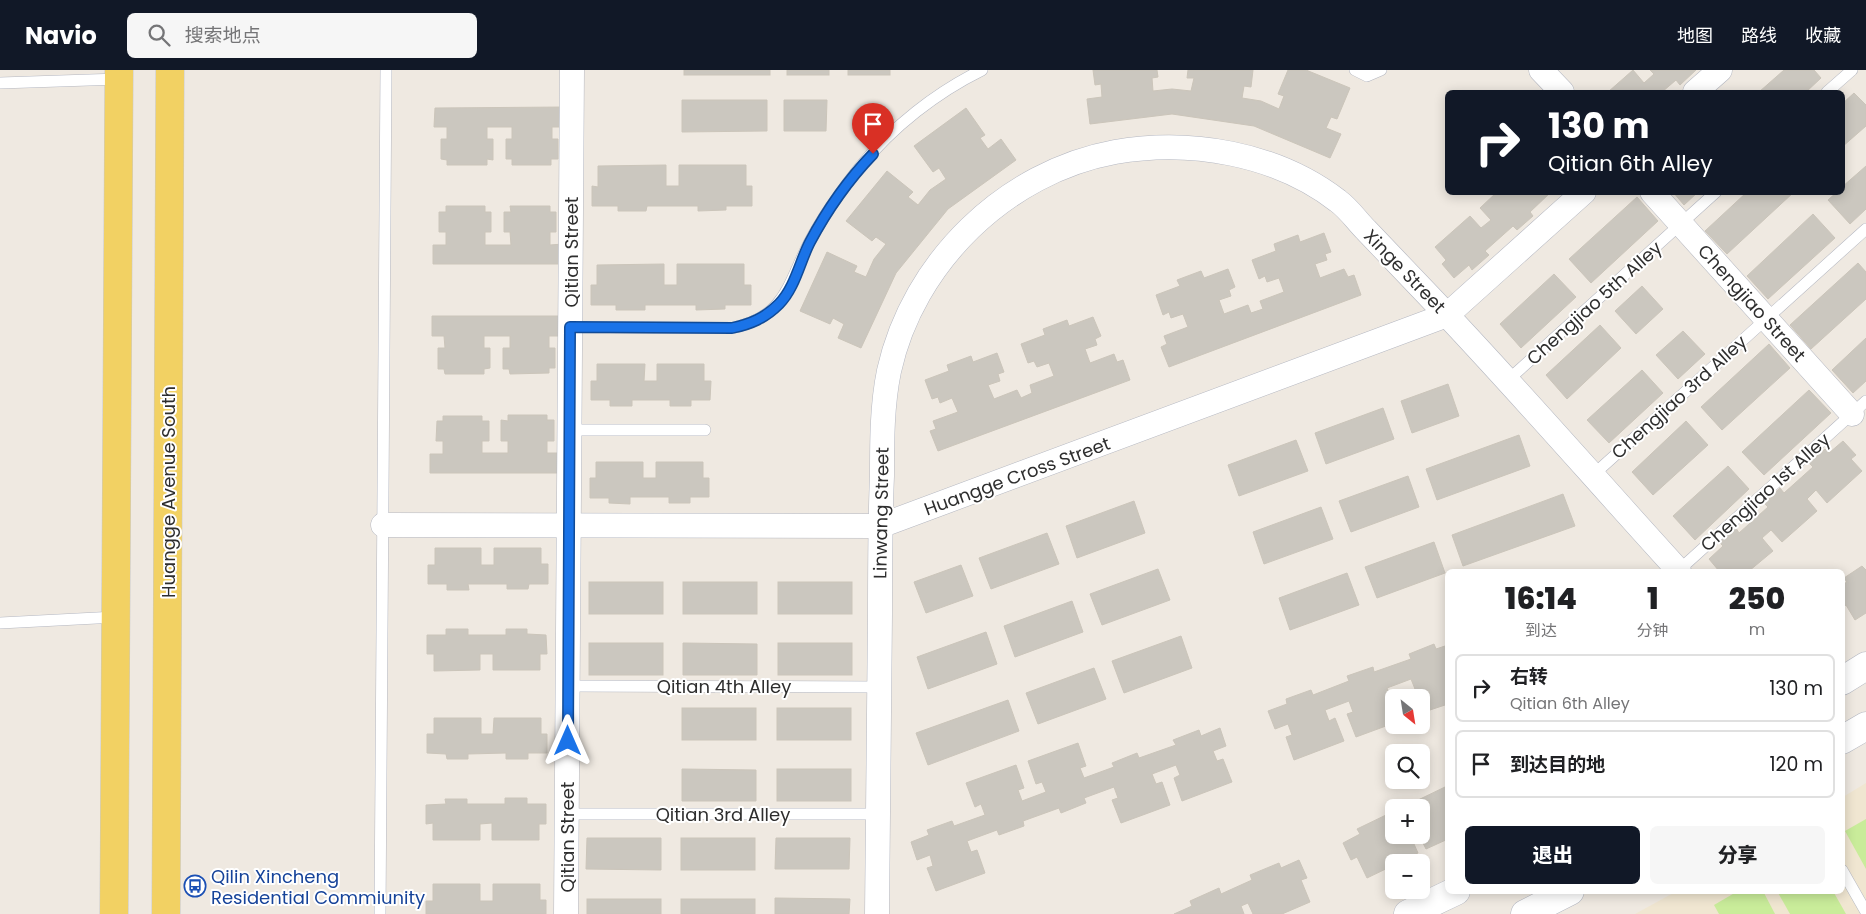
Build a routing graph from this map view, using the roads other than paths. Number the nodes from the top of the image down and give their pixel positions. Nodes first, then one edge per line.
1 (170, 70) edge
2 (386, 70) edge
3 (572, 70) edge
4 (982, 70) edge
5 (1355, 70) edge
6 (1381, 70) edge
7 (1542, 70) edge
8 (1720, 70) edge
9 (1852, 70) edge
10 (119, 75) edge
11 (0, 83) edge
12 (1560, 90) edge
13 (1697, 90) edge
14 (1829, 90) edge
15 (1045, 174) joint
16 (1581, 195) edge
17 (1655, 195) edge
18 (1713, 195) edge
19 (1681, 224) junction
20 (1866, 229) edge
21 (1447, 315) junction
22 (1766, 319) junction
23 (570, 327) junction
24 (1507, 381) junction
25 (1859, 408) edge
26 (570, 430) junction
27 (705, 430) dead end
28 (1592, 476) junction
29 (383, 526) junction
30 (569, 526) junction
31 (880, 526) junction
32 (1676, 569) edge
33 (1680, 569) edge
34 (116, 617) junction
35 (0, 623) edge
36 (1866, 666) edge
37 (1845, 679) edge
38 (568, 686) junction
39 (879, 687) junction
40 (1866, 726) edge
41 (1845, 738) edge
42 (567, 814) junction
43 (878, 814) junction
44 (1845, 875) edge
45 (1450, 894) edge
46 (1564, 894) edge
47 (1866, 912) edge
48 (114, 914) edge
49 (166, 914) edge
50 (380, 914) edge
51 (566, 914) edge
52 (877, 914) edge
53 (1408, 914) edge
54 (1525, 914) edge

1 - 49 main road, Huangge Avenue South
2 - 29 lane
3 - 23 street, Qitian Street
4 - 23 lane
5 - 6 lane
7 - 12 street
8 - 13 street
9 - 14 lane
10 - 11 lane
10 - 34 main road
15 - 21 street, Xinge Street
15 - 31 street, Linwang Street
16 - 21 street, Huangge Cross Street
17 - 19 street, Chengjiao Street
18 - 19 lane, Chengjiao 5th Alley
19 - 22 street, Chengjiao Street
19 - 24 lane, Chengjiao 5th Alley
20 - 22 lane, Chengjiao 3rd Alley
21 - 24 street, Xinge Street
21 - 31 street, Huangge Cross Street
22 - 25 street, Chengjiao Street
22 - 28 lane, Chengjiao 3rd Alley
23 - 26 street, Qitian Street
24 - 28 street, Xinge Street
25 - 33 lane, Chengjiao 1st Alley
26 - 27 lane
26 - 30 street, Qitian Street
28 - 32 street, Xinge Street
29 - 30 street, Huangge Cross Street
29 - 50 lane
30 - 31 street, Huangge Cross Street
30 - 38 street, Qitian Street
31 - 39 street, Linwang Street
34 - 35 lane
34 - 48 main road
36 - 37 main road
38 - 39 lane, Qitian 4th Alley
38 - 42 street, Qitian Street
39 - 43 street, Linwang Street
40 - 41 main road
42 - 43 lane, Qitian 3rd Alley
42 - 51 street, Qitian Street
43 - 52 street, Linwang Street
44 - 47 lane
45 - 53 main road
46 - 54 main road

